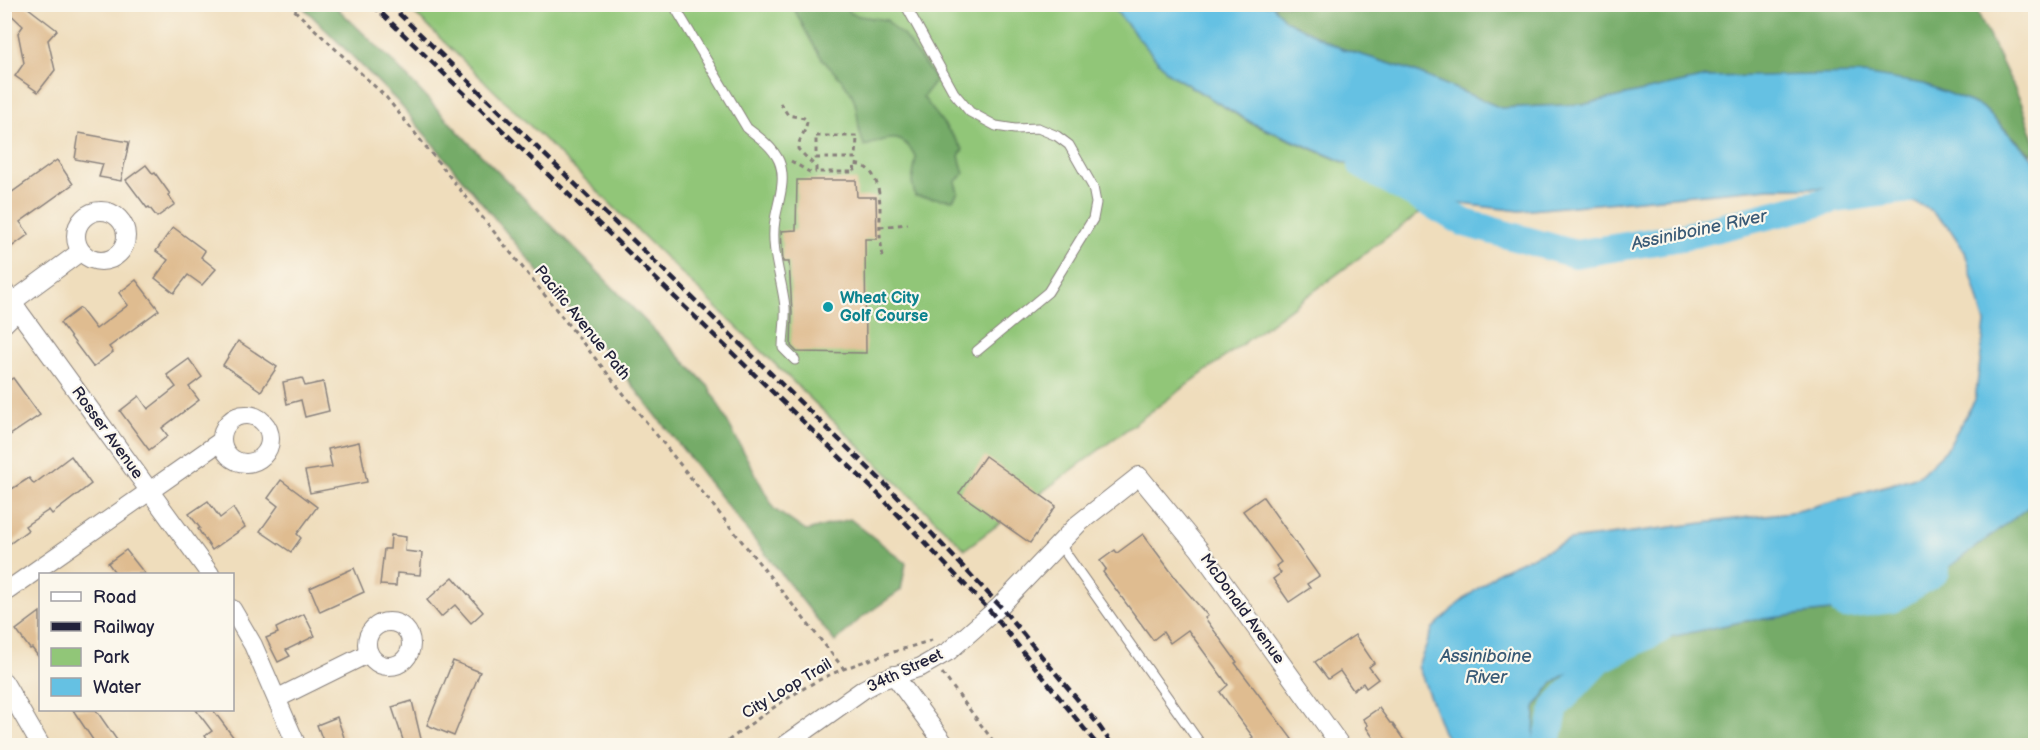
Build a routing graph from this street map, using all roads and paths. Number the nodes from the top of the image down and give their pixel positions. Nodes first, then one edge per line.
1 (288, 4) edge
2 (673, 4) edge
3 (905, 4) edge
4 (780, 103) dead end
5 (856, 158) junction
6 (779, 162) junction
7 (856, 164) junction
8 (816, 172) junction
9 (908, 224) dead end
10 (880, 227) junction
11 (80, 252) dead end
12 (883, 257) dead end
13 (12, 301) edge
14 (4, 324) edge
15 (977, 351) dead end
16 (795, 360) dead end
17 (221, 441) dead end
18 (1139, 476) joint
19 (149, 491) junction
20 (1060, 545) junction
21 (209, 573) edge
22 (4, 593) edge
23 (234, 612) edge
24 (369, 653) dead end
25 (933, 661) junction
26 (844, 669) junction
27 (894, 675) junction
28 (4, 682) edge
29 (278, 698) junction
30 (41, 746) edge
31 (297, 746) edge
32 (721, 746) edge
33 (784, 746) edge
34 (946, 746) edge
35 (997, 746) edge
36 (1202, 746) edge
37 (1341, 746) edge

1 - 26 path, Pacific Avenue Path
2 - 6 lane
3 - 15 lane
4 - 8 path
5 - 5 path
5 - 7 path
6 - 8 path
6 - 16 lane
7 - 8 path
7 - 10 path
9 - 10 path
10 - 12 path
11 - 13 street
13 - 14 street
13 - 19 street, Rosser Avenue
17 - 19 street
18 - 20 street, 34th Street
18 - 37 street, McDonald Avenue
19 - 21 street, Rosser Avenue
19 - 22 street
20 - 25 street, 34th Street
20 - 36 lane
23 - 29 street
24 - 29 street
25 - 26 path, City Loop Trail
25 - 27 street, 34th Street
25 - 35 path, City Loop Trail
26 - 32 path, City Loop Trail
27 - 33 street, 34th Street
27 - 34 street
28 - 30 street
29 - 31 street

